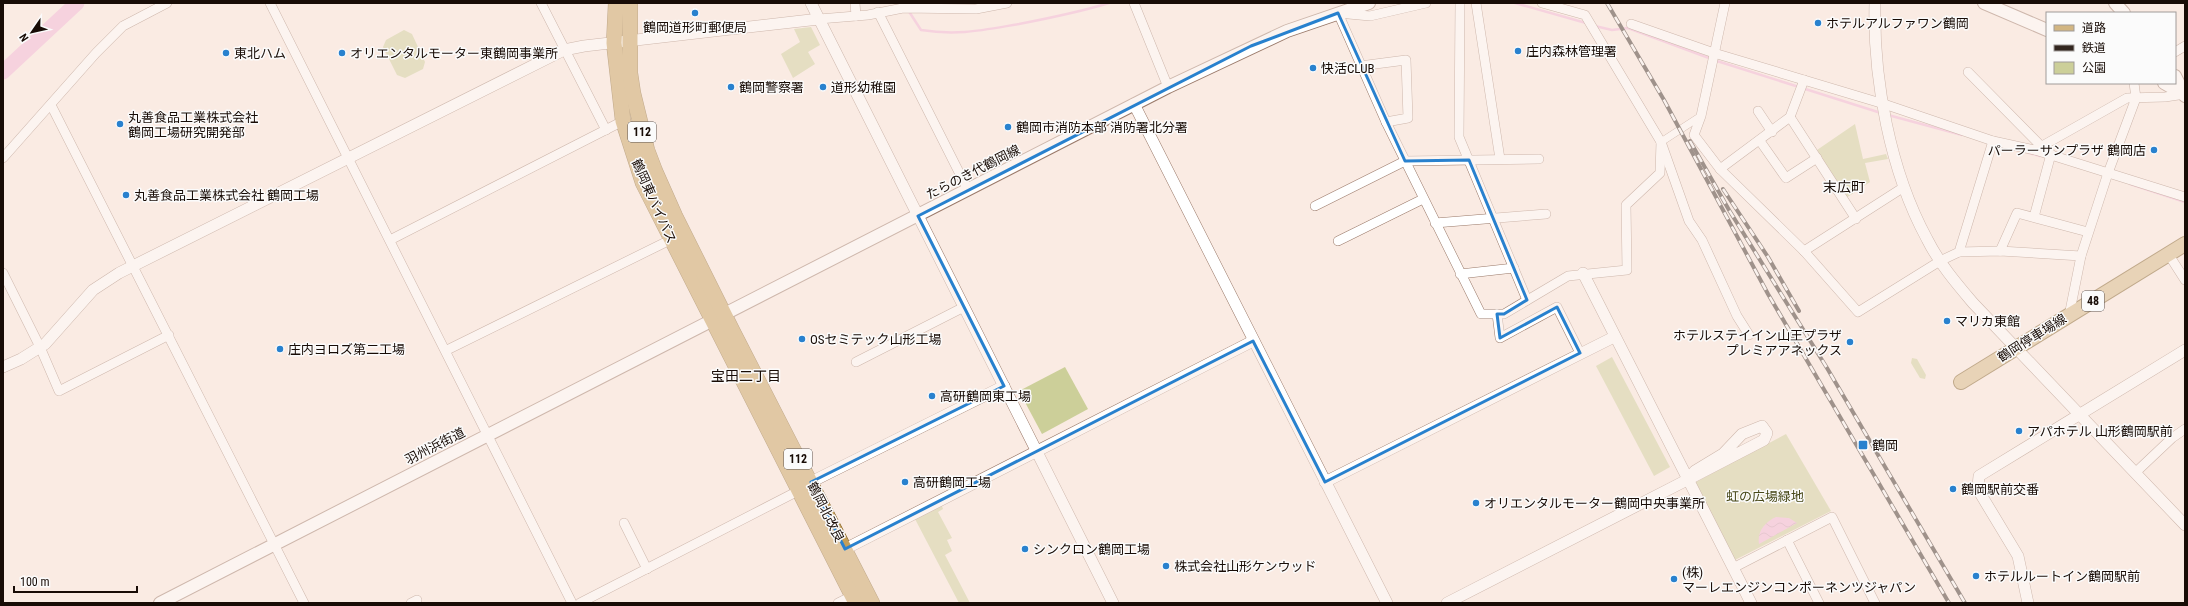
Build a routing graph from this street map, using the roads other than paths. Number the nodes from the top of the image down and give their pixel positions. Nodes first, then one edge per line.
1 (167, 3) edge
2 (270, 3) edge
3 (541, 3) edge
4 (616, 3) edge
5 (630, 3) edge
6 (811, 3) edge
7 (855, 3) edge
8 (1007, 3) edge
9 (1134, 3) edge
10 (1369, 3) edge
11 (1426, 3) edge
12 (1460, 3) edge
13 (1476, 3) edge
14 (1542, 3) edge
15 (1725, 3) edge
16 (1875, 3) edge
17 (1984, 3) edge
18 (2115, 3) edge
19 (902, 6) edge
20 (878, 12) junction
21 (2123, 12) edge
22 (1338, 13) junction
23 (856, 16) junction
24 (820, 19) junction
25 (1631, 24) dead end
26 (2046, 30) edge
27 (629, 42) junction
28 (614, 43) junction
29 (2185, 46) edge
30 (564, 50) junction
31 (2176, 51) edge
32 (1714, 53) junction
33 (1360, 66) junction
34 (1968, 72) dead end
35 (2176, 78) edge
36 (1804, 80) junction
37 (2134, 84) edge
38 (2166, 84) edge
39 (1168, 87) junction
40 (2184, 95) edge
41 (2136, 98) junction
42 (1134, 104) junction
43 (1884, 104) junction
44 (51, 105) junction
45 (1758, 111) dead end
46 (1701, 116) junction
47 (1790, 117) junction
48 (623, 121) junction
49 (1386, 122) junction
50 (606, 130) junction
51 (1772, 132) junction
52 (1760, 141) junction
53 (1993, 141) junction
54 (1661, 142) junction
55 (2038, 148) junction
56 (2051, 154) junction
57 (3, 158) edge
58 (348, 158) junction
59 (1817, 158) junction
60 (1500, 159) junction
61 (1539, 159) dead end
62 (1469, 160) junction
63 (1405, 161) junction
64 (1720, 169) junction
65 (2108, 173) junction
66 (1904, 187) junction
67 (968, 190) junction
68 (2185, 197) edge
69 (1422, 199) junction
70 (1315, 206) dead end
71 (1546, 214) dead end
72 (918, 216) junction
73 (2034, 217) junction
74 (1493, 218) junction
75 (1856, 219) junction
76 (1435, 223) junction
77 (2088, 232) junction
78 (390, 240) junction
79 (670, 240) junction
80 (1338, 241) dead end
81 (2185, 244) edge
82 (1804, 251) junction
83 (2000, 251) junction
84 (1959, 252) junction
85 (2169, 254) junction
86 (2081, 256) junction
87 (1940, 261) junction
88 (134, 266) junction
89 (1514, 268) junction
90 (3, 273) edge
91 (1583, 273) junction
92 (1460, 274) junction
93 (2185, 280) edge
94 (1527, 300) junction
95 (964, 307) junction
96 (1497, 314) junction
97 (2069, 316) junction
98 (718, 318) junction
99 (169, 335) junction
100 (1749, 335) dead end
101 (1614, 336) junction
102 (1253, 340) junction
103 (40, 347) junction
104 (2017, 348) junction
105 (447, 350) junction
106 (2185, 350) edge
107 (1580, 354) junction
108 (856, 362) dead end
109 (3, 367) edge
110 (1961, 382) dead end
111 (1004, 386) junction
112 (2080, 414) junction
113 (2185, 430) edge
114 (486, 436) junction
115 (1037, 452) junction
116 (2136, 472) junction
117 (1687, 480) junction
118 (811, 482) junction
119 (1325, 482) junction
120 (798, 491) junction
121 (624, 523) dead end
122 (2185, 525) edge
123 (1787, 540) junction
124 (275, 544) junction
125 (845, 549) junction
126 (1733, 568) junction
127 (647, 569) junction
128 (854, 599) edge
129 (160, 603) edge
130 (304, 603) edge
131 (572, 603) edge
132 (580, 603) edge
133 (838, 603) edge
134 (872, 603) edge
135 (1113, 603) edge
136 (1387, 603) edge
137 (1447, 603) edge
138 (1751, 603) edge
139 (1819, 603) edge
140 (1875, 603) edge
141 (2028, 603) edge

1 - 44 street
2 - 58 street
3 - 30 street
4 - 28 highway, 鶴岡東バイパス / 112
5 - 27 highway, 鶴岡東バイパス / 112
6 - 24 street
7 - 23 street
8 - 19 street
9 - 39 street
10 - 22 main road, たらのき代鶴岡線
11 - 22 street
12 - 62 street
13 - 60 street
14 - 54 street
15 - 32 street
16 - 43 street
17 - 26 main road
18 - 21 main road
19 - 20 street
20 - 23 street
20 - 67 street
22 - 33 street
22 - 39 main road, たらのき代鶴岡線
23 - 24 street
24 - 27 street
24 - 72 street
25 - 32 street
27 - 28 street
27 - 98 highway, 鶴岡東バイパス / 112
28 - 30 street
28 - 48 highway, 鶴岡東バイパス / 112
29 - 31 street
30 - 50 street
30 - 58 street
32 - 36 street
32 - 46 street
33 - 49 street
33 - 49 street
34 - 55 street
35 - 40 main road
36 - 43 street
36 - 47 street
37 - 41 street
38 - 40 main road
39 - 42 main road, たらのき代鶴岡線
40 - 41 street
41 - 55 street
41 - 65 street
42 - 67 main road, たらのき代鶴岡線
42 - 102 street
43 - 53 street
43 - 66 street
44 - 57 street
44 - 88 street
45 - 51 street
46 - 54 street
46 - 64 street
47 - 51 street
47 - 59 street
48 - 50 street
48 - 79 highway, 鶴岡東バイパス / 112
49 - 63 street
50 - 78 street
51 - 52 street
52 - 59 street
52 - 64 street
53 - 55 street
53 - 84 street
54 - 91 street
54 - 100 street
55 - 56 street
56 - 65 street
56 - 73 street
58 - 78 street
58 - 88 street
59 - 75 street
60 - 61 street
60 - 62 street
62 - 63 street
62 - 74 street
63 - 69 street
63 - 70 street
64 - 82 street
65 - 68 street
65 - 77 street
66 - 75 street
66 - 87 street
67 - 72 main road, たらのき代鶴岡線
69 - 76 street
69 - 80 street
71 - 74 street
72 - 95 street
72 - 98 main road, たらのき代鶴岡線
73 - 77 street
73 - 83 street
74 - 76 street
74 - 89 street
75 - 82 street
76 - 92 street
77 - 86 street
78 - 105 street
79 - 98 highway, 鶴岡東バイパス / 112
79 - 105 street
81 - 85 main road, 鶴岡停車場線 / 48
82 - 87 street
83 - 84 street
83 - 86 street
84 - 87 street
85 - 93 street
85 - 97 main road, 鶴岡停車場線 / 48
86 - 97 street
87 - 104 street
88 - 99 street
88 - 103 street
89 - 92 street
89 - 94 street
90 - 103 street
91 - 94 street
91 - 101 street
92 - 96 street
94 - 96 street
95 - 108 street
95 - 111 street
96 - 107 street
97 - 104 main road, 鶴岡停車場線 / 48
98 - 114 main road, 羽州浜街道
98 - 118 highway, 鶴岡北改良 / 112
98 - 120 highway, 鶴岡北改良 / 112
99 - 103 street
99 - 124 street
101 - 107 street
101 - 117 street
102 - 115 street
102 - 119 street
103 - 109 street
104 - 110 main road, 鶴岡停車場線 / 48
104 - 112 street
105 - 114 street
106 - 112 street
107 - 119 street
111 - 115 street
111 - 118 street
112 - 116 street
112 - 141 street
113 - 116 street
114 - 124 main road, 羽州浜街道
114 - 131 street
115 - 125 street
115 - 135 street
116 - 122 street
117 - 117 street
117 - 126 street
117 - 137 street
118 - 125 highway, 鶴岡北改良 / 112
119 - 136 street
120 - 127 street
120 - 128 highway, 鶴岡北改良 / 112
121 - 127 street
123 - 126 street
123 - 139 street
123 - 140 street
124 - 129 main road, 羽州浜街道
124 - 130 street
125 - 134 highway, 鶴岡北改良 / 112
126 - 138 street
127 - 132 street
128 - 133 street

